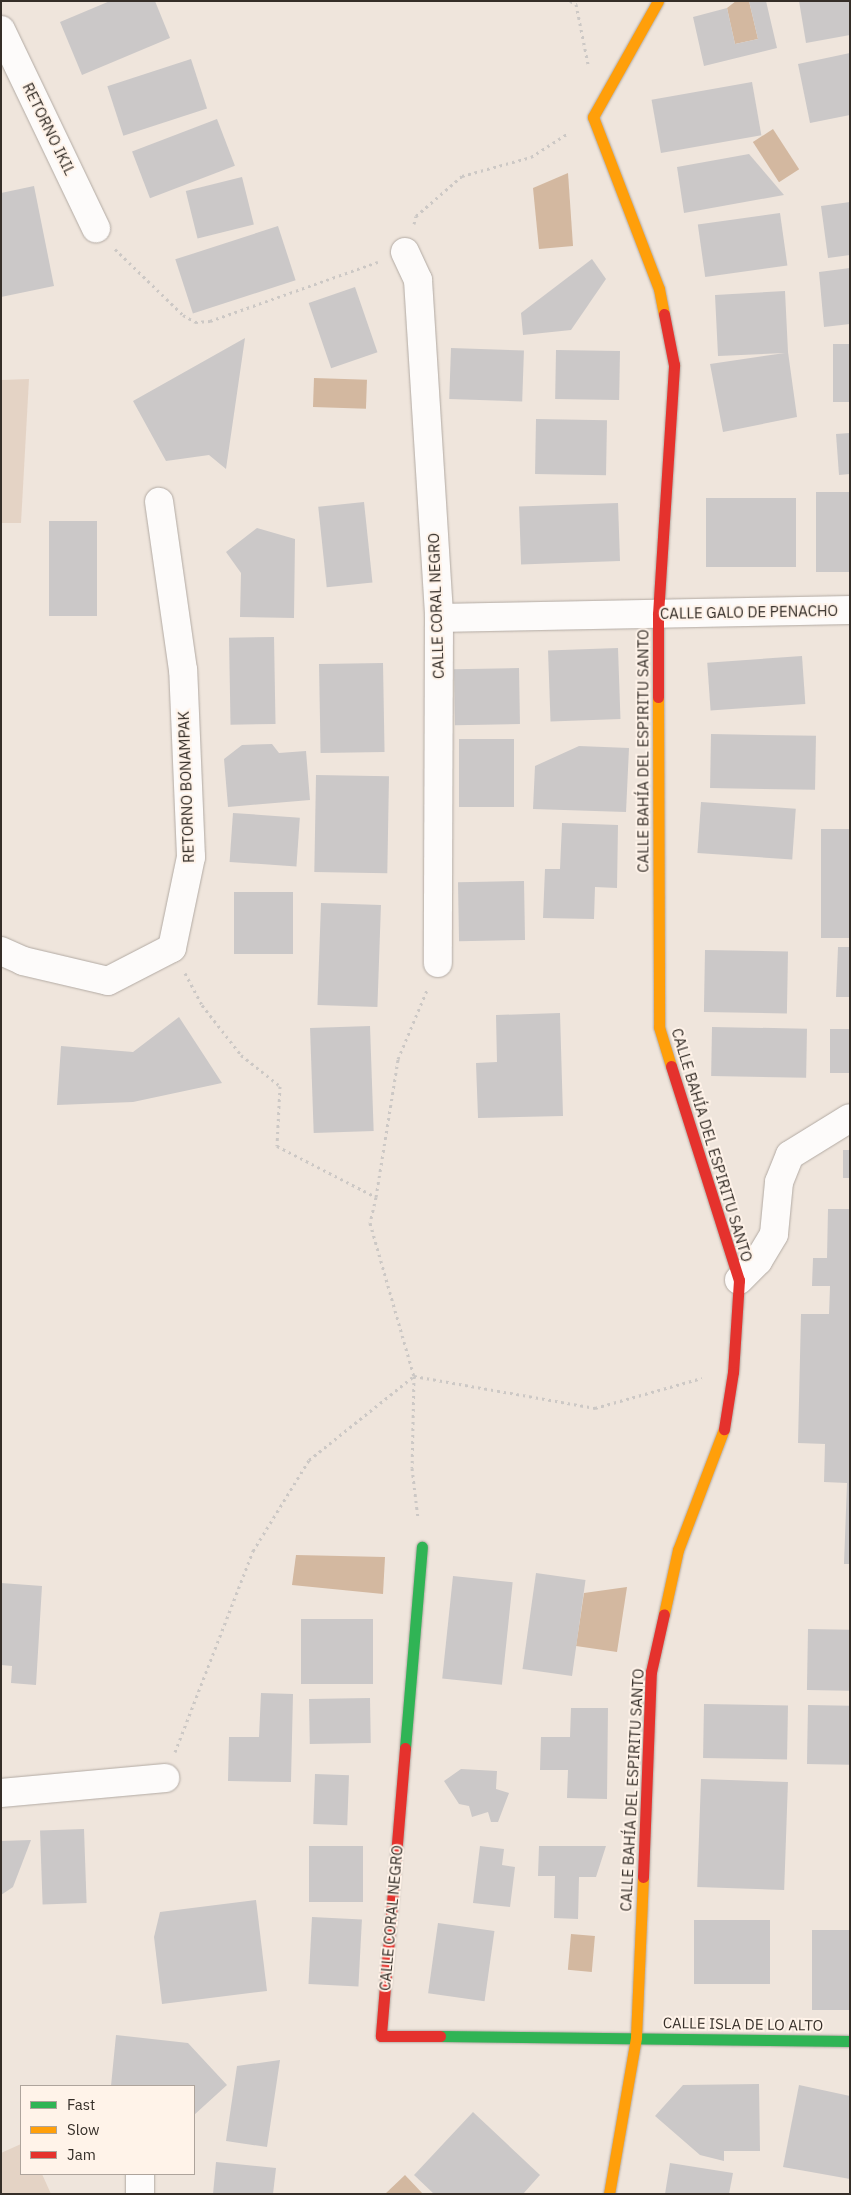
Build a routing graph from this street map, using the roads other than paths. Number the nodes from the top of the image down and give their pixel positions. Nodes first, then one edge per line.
1 (658, 1) edge
2 (1, 30) edge
3 (96, 228) road end
4 (405, 252) road end
5 (158, 502) dead end
6 (850, 610) edge
7 (658, 614) junction
8 (439, 618) junction
9 (1, 951) edge
10 (438, 963) road end
11 (850, 1118) edge
12 (739, 1280) junction
13 (422, 1547) road end
14 (165, 1778) road end
15 (1, 1793) edge
16 (636, 2037) junction
17 (850, 2041) edge
18 (140, 2175) edge
19 (140, 2194) edge
20 (609, 2194) edge

1 - 7 street, CALLE BAHÍA DEL ESPIRITU SANTO
2 - 3 street, RETORNO IKIL
4 - 8 street, CALLE CORAL NEGRO
5 - 9 street, RETORNO BONAMPAK
6 - 7 street, CALLE GALO DE PENACHO
7 - 8 street, CALLE GALO DE PENACHO
7 - 12 street, CALLE BAHÍA DEL ESPIRITU SANTO
8 - 10 street, CALLE CORAL NEGRO
11 - 12 street
12 - 16 street, CALLE BAHÍA DEL ESPIRITU SANTO
13 - 16 street, CALLE CORAL NEGRO
14 - 15 street
16 - 17 street, CALLE ISLA DE LO ALTO
16 - 20 street, CALLE BAHÍA DEL ESPIRITU SANTO
18 - 19 street

